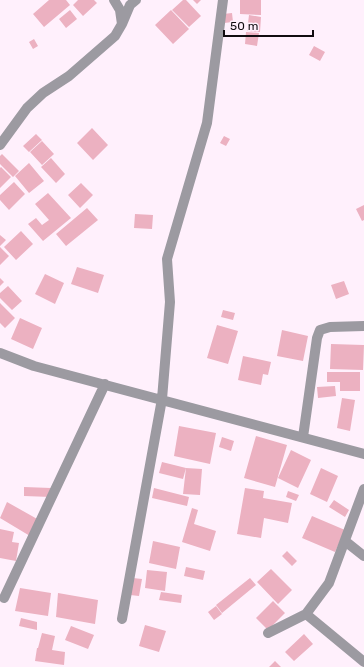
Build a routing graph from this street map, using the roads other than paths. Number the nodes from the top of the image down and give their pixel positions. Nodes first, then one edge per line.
1 (114, 0) edge
2 (136, 0) edge
3 (223, 0) edge
4 (122, 24) junction
5 (0, 145) edge
6 (364, 326) edge
7 (0, 353) edge
8 (105, 384) junction
9 (162, 399) junction
10 (303, 437) junction
11 (364, 454) edge
12 (364, 489) edge
13 (345, 541) junction
14 (364, 556) edge
15 (4, 598) dead end
16 (306, 614) junction
17 (122, 619) dead end
18 (268, 633) dead end
19 (364, 662) edge

1 - 4 street
2 - 4 street
3 - 9 street
4 - 5 street
6 - 10 street
7 - 8 street
8 - 9 street
8 - 15 street
9 - 10 street
9 - 17 street
10 - 11 street
12 - 13 street
13 - 14 street
13 - 16 street
16 - 18 street
16 - 19 street

